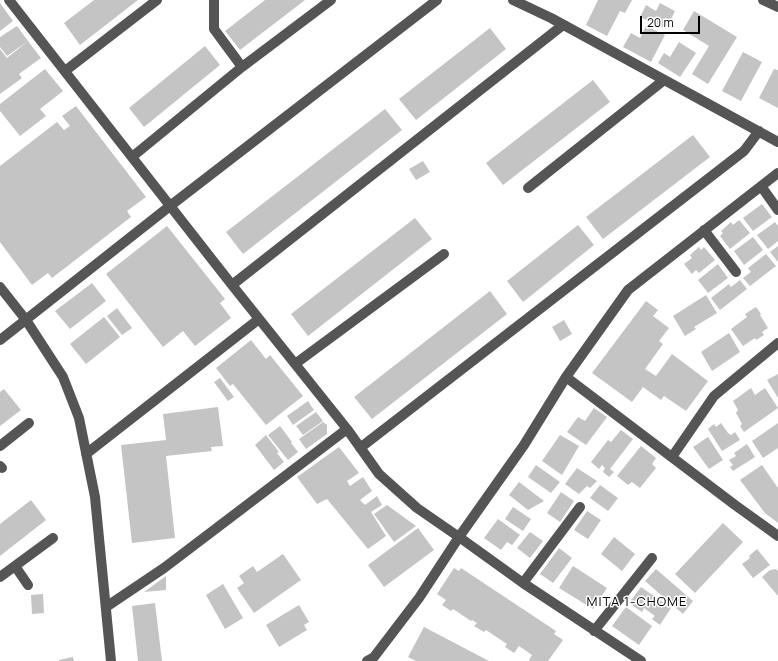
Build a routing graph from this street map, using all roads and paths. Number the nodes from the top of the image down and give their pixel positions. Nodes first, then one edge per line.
1 (9, 0) edge
2 (157, 0) edge
3 (214, 0) edge
4 (331, 0) edge
5 (437, 0) edge
6 (513, 0) edge
7 (763, 0) edge
8 (778, 7) edge
9 (563, 25) junction
10 (242, 68) junction
11 (65, 71) junction
12 (664, 80) junction
13 (759, 131) junction
14 (778, 142) edge
15 (132, 157) junction
16 (778, 173) edge
17 (761, 186) junction
18 (528, 188) dead end
19 (170, 206) junction
20 (778, 210) edge
21 (704, 230) junction
22 (444, 254) dead end
23 (736, 272) dead end
24 (232, 285) junction
25 (0, 287) edge
26 (259, 319) junction
27 (26, 320) junction
28 (0, 340) edge
29 (777, 346) edge
30 (295, 364) junction
31 (566, 377) junction
32 (29, 423) dead end
33 (347, 429) junction
34 (0, 446) edge
35 (360, 448) junction
36 (86, 454) junction
37 (672, 457) junction
38 (580, 506) dead end
39 (778, 536) edge
40 (459, 537) junction
41 (53, 538) dead end
42 (652, 558) dead end
43 (15, 566) junction
44 (0, 577) edge
45 (523, 583) junction
46 (28, 585) dead end
47 (106, 607) junction
48 (594, 631) junction
49 (374, 660) edge
50 (111, 661) edge
51 (641, 661) edge

1 - 11 street
2 - 11 street
3 - 10 street
4 - 10 street
5 - 19 street
6 - 9 street
7 - 8 street
9 - 12 street
9 - 24 street
10 - 15 street
11 - 15 street
12 - 13 street
12 - 18 street
13 - 14 street
13 - 35 street
15 - 19 street
16 - 17 street
17 - 20 street
17 - 21 street
19 - 24 street
19 - 27 street
21 - 23 street
21 - 31 street
22 - 30 street
24 - 26 street
25 - 27 street
26 - 30 street
26 - 36 street
27 - 28 street
27 - 36 street
29 - 37 street
30 - 33 street
31 - 37 street
31 - 40 street
32 - 34 street
33 - 35 street
33 - 47 street
35 - 40 street
36 - 47 street
37 - 39 street
38 - 45 street
40 - 45 street
40 - 49 street
41 - 43 street
42 - 48 street
43 - 44 street
43 - 46 street
45 - 48 street
47 - 50 street
48 - 51 street

